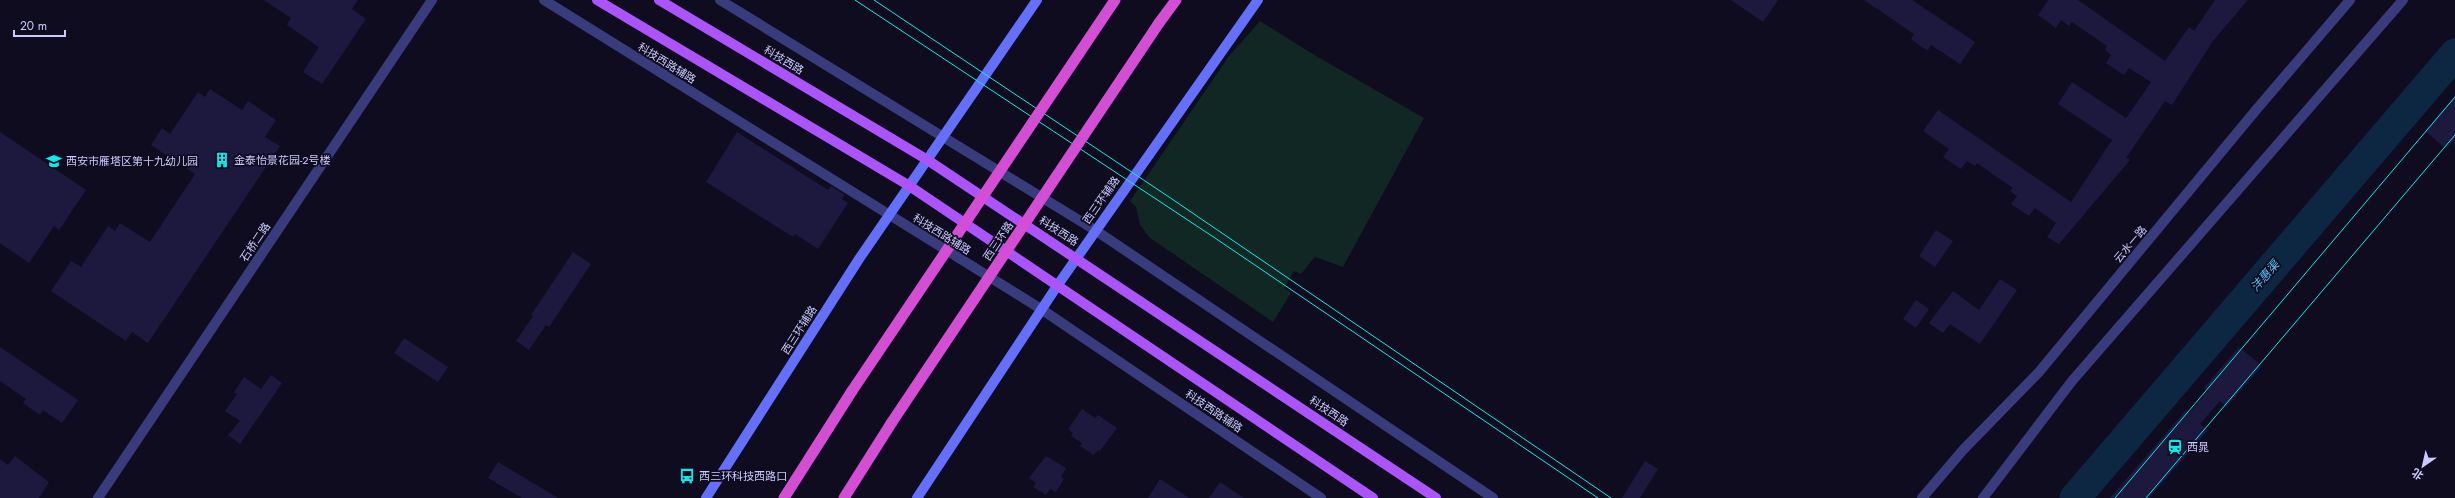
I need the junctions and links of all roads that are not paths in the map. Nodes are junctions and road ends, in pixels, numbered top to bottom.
1 (432, 0) edge
2 (544, 0) edge
3 (597, 0) edge
4 (659, 0) edge
5 (720, 0) edge
6 (1037, 0) edge
7 (1115, 0) edge
8 (1176, 0) edge
9 (1258, 0) edge
10 (2350, 0) edge
11 (2403, 0) edge
12 (943, 135) junction
13 (926, 159) junction
14 (908, 186) junction
15 (888, 215) junction
16 (1096, 230) junction
17 (1076, 257) junction
18 (1057, 286) junction
19 (1041, 309) junction
20 (98, 498) edge
21 (706, 498) edge
22 (784, 498) edge
23 (844, 498) edge
24 (917, 498) edge
25 (1321, 498) edge
26 (1373, 498) edge
27 (1436, 498) edge
28 (1493, 498) edge
29 (1922, 498) edge
30 (1983, 498) edge

1 - 20 street, 石桥二路
2 - 15 street, 科技西路辅路
3 - 14 main road
4 - 13 main road, 科技西路
5 - 12 street
6 - 12 main road, 西三环辅路
7 - 22 highway, bridge
8 - 23 highway, 西三环路, bridge
9 - 16 main road, 西三环辅路
10 - 29 street, 云水一路
11 - 30 street
12 - 13 main road, 西三环辅路
12 - 16 street
13 - 14 main road, 西三环辅路
13 - 17 main road, 科技西路
14 - 15 main road, 西三环辅路
14 - 18 main road
15 - 19 street, 科技西路辅路
15 - 21 main road, 西三环辅路
16 - 17 main road, 西三环辅路
16 - 28 street
17 - 18 main road, 西三环辅路
17 - 27 main road, 科技西路
18 - 19 main road, 西三环辅路
18 - 26 main road
19 - 24 main road, 西三环辅路
19 - 25 street, 科技西路辅路

